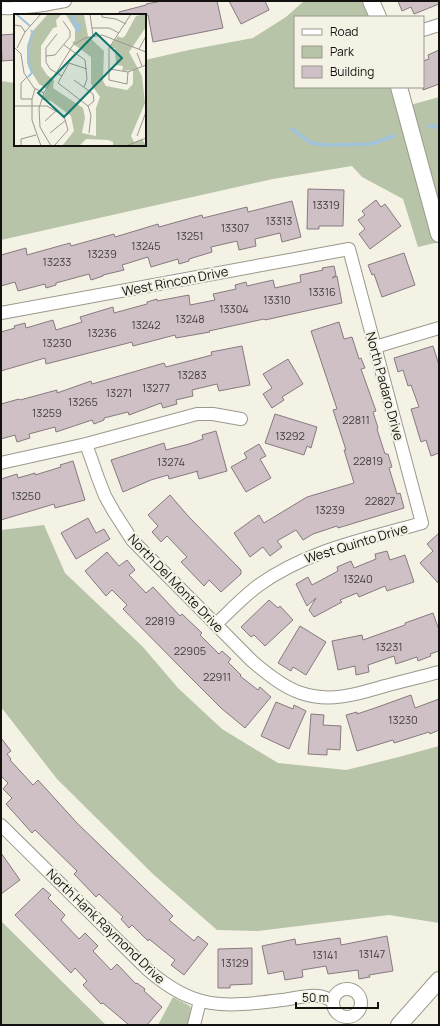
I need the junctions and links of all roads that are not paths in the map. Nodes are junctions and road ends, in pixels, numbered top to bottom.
1 (65, 1) edge
2 (372, 1) edge
3 (1, 8) edge
4 (378, 16) edge
5 (439, 25) edge
6 (424, 30) edge
7 (398, 88) edge
8 (439, 234) edge
9 (349, 249) joint
10 (1, 313) edge
11 (439, 328) edge
12 (375, 347) junction
13 (241, 419) dead end
14 (86, 444) junction
15 (1, 463) edge
16 (422, 523) joint
17 (216, 624) junction
18 (439, 672) edge
19 (1, 825) edge
20 (439, 980) edge
21 (200, 1001) junction
22 (333, 1001) dead end
23 (194, 1025) edge
24 (399, 1025) edge

1 - 3 street
2 - 4 street
5 - 6 street
7 - 8 street
9 - 10 street, West Rincon Drive
9 - 12 street, North Padaro Drive
11 - 12 street
12 - 16 street, North Padaro Drive
13 - 14 street
14 - 15 street
14 - 17 street, North Del Monte Drive
16 - 17 street, West Quinto Drive
17 - 18 street, North Del Monte Drive
19 - 21 street, North Hank Raymond Drive
20 - 24 street
21 - 22 street, North Hank Raymond Drive
21 - 23 street

